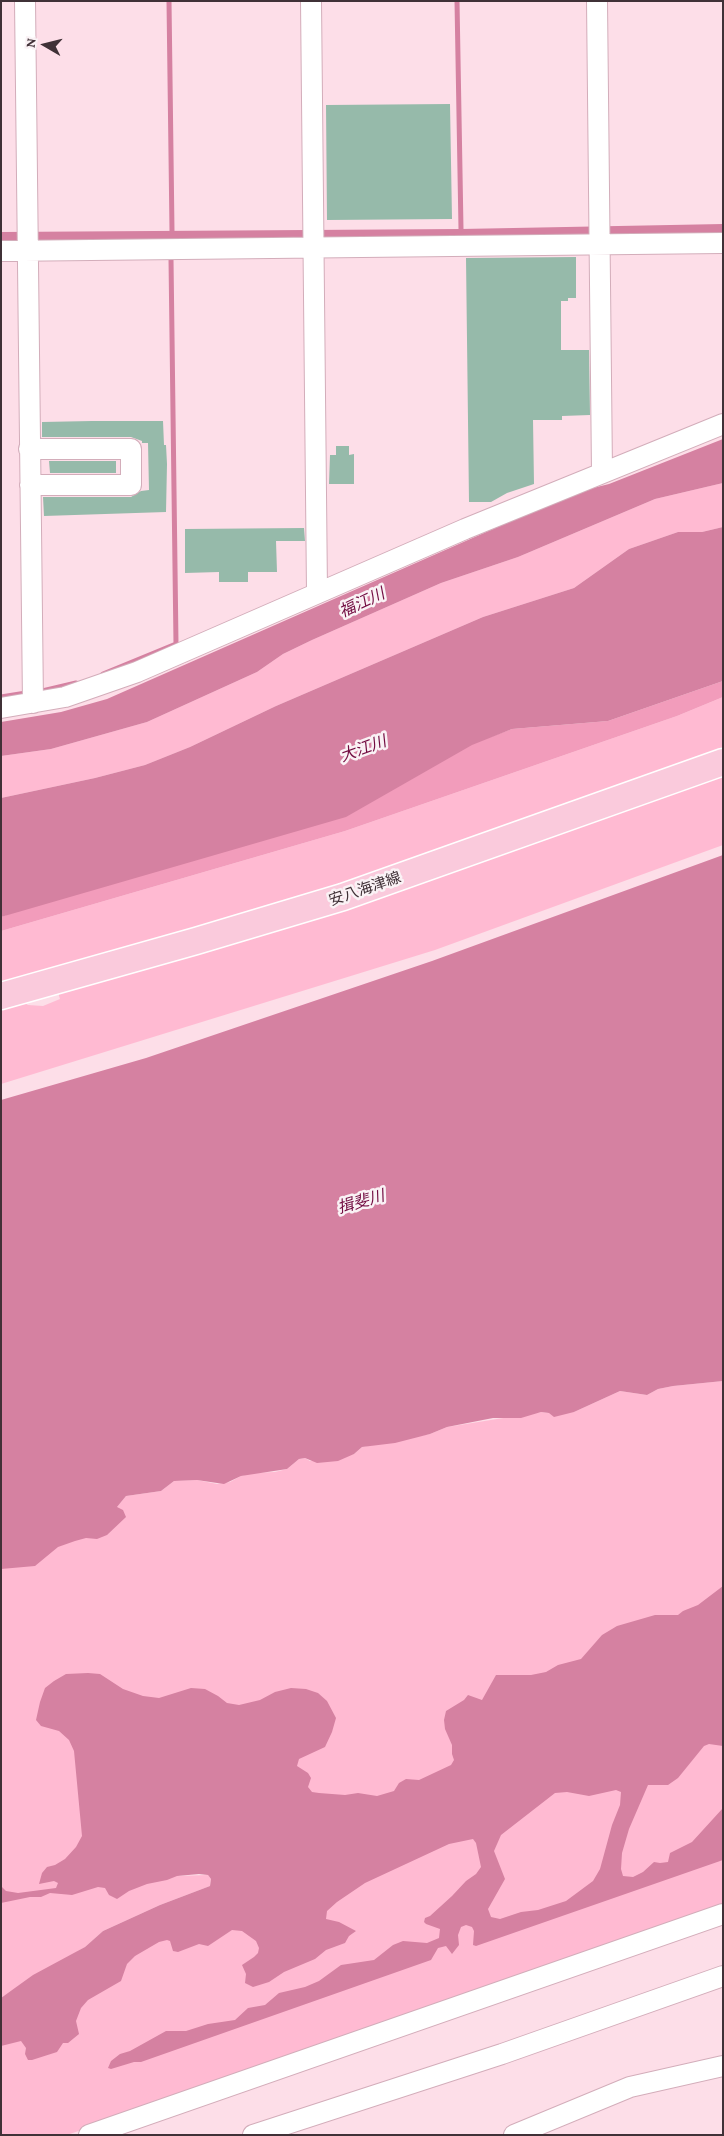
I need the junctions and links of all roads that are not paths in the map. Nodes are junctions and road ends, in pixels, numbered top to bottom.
1 (25, 1) edge
2 (311, 1) edge
3 (597, 1) edge
4 (599, 236) junction
5 (314, 239) junction
6 (27, 242) junction
7 (723, 243) edge
8 (1, 251) edge
9 (723, 424) edge
10 (29, 449) junction
11 (602, 472) junction
12 (30, 484) junction
13 (317, 592) junction
14 (33, 703) junction
15 (1, 708) edge
16 (723, 762) edge
17 (1, 996) edge
18 (723, 1914) edge
19 (723, 1976) edge
20 (723, 2066) edge
21 (89, 2135) edge
22 (252, 2135) edge
23 (514, 2135) edge

1 - 6 street
2 - 5 street
3 - 4 street
4 - 5 street
4 - 7 street
4 - 11 street
5 - 6 street
5 - 13 street
6 - 8 street
6 - 10 street
9 - 11 street
10 - 12 street
10 - 12 street
11 - 13 street
12 - 14 street
13 - 14 street
14 - 15 street
16 - 17 main road, 安八海津線
18 - 21 street
19 - 22 street
20 - 23 street

